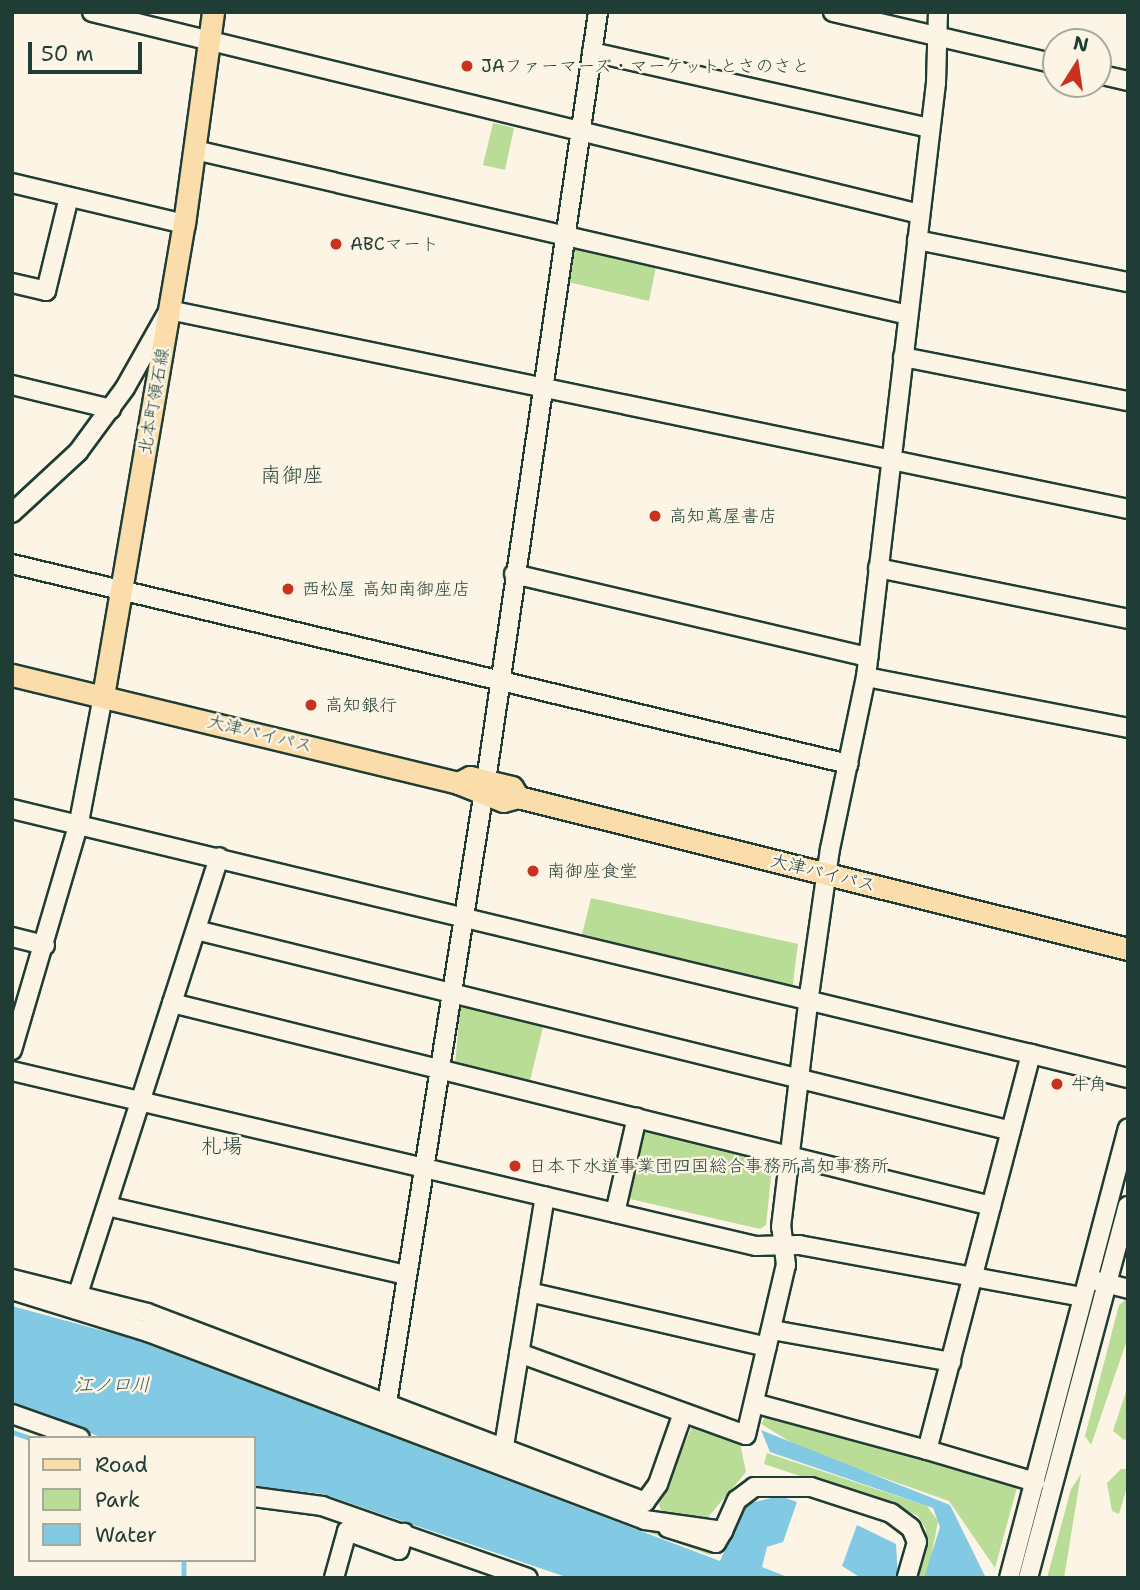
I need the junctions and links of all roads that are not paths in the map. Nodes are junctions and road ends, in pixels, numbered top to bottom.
1 (92, 12) edge
2 (212, 12) edge
3 (598, 12) edge
4 (833, 12) edge
5 (938, 12) edge
6 (935, 36) junction
7 (209, 42) junction
8 (592, 52) junction
9 (1042, 61) edge
10 (930, 128) junction
11 (579, 135) junction
12 (195, 150) junction
13 (12, 183) edge
14 (69, 197) junction
15 (920, 214) junction
16 (184, 224) junction
17 (565, 234) junction
18 (917, 240) junction
19 (1128, 282) edge
20 (12, 283) edge
21 (169, 310) junction
22 (908, 315) junction
23 (903, 357) junction
24 (12, 385) edge
25 (542, 390) junction
26 (1128, 401) edge
27 (111, 409) junction
28 (890, 461) junction
29 (16, 505) edge
30 (1128, 509) edge
31 (12, 564) edge
32 (878, 568) junction
33 (514, 574) junction
34 (121, 589) junction
35 (1128, 619) edge
36 (867, 657) junction
37 (12, 675) edge
38 (866, 677) junction
39 (499, 680) junction
40 (103, 696) junction
41 (1128, 728) edge
42 (848, 764) junction
43 (484, 789) junction
44 (12, 809) edge
45 (79, 822) junction
46 (219, 857) junction
47 (826, 874) junction
48 (464, 917) junction
49 (196, 930) junction
50 (12, 937) edge
51 (45, 944) junction
52 (1128, 949) edge
53 (452, 993) junction
54 (810, 1001) junction
55 (172, 1003) junction
56 (12, 1050) edge
57 (1031, 1054) junction
58 (440, 1069) junction
59 (12, 1071) edge
60 (799, 1078) junction
61 (1128, 1078) edge
62 (139, 1102) junction
63 (637, 1117) junction
64 (1128, 1129) edge
65 (1011, 1131) junction
66 (788, 1154) junction
67 (425, 1166) junction
68 (545, 1196) junction
69 (107, 1206) junction
70 (991, 1206) junction
71 (1128, 1206) edge
72 (615, 1213) junction
73 (783, 1246) junction
74 (407, 1275) junction
75 (974, 1277) junction
76 (1087, 1278) junction
77 (12, 1279) edge
78 (1107, 1283) junction
79 (1128, 1289) edge
80 (12, 1290) edge
81 (529, 1292) junction
82 (78, 1294) junction
83 (1082, 1297) junction
84 (770, 1338) junction
85 (519, 1353) junction
86 (951, 1362) junction
87 (387, 1403) junction
88 (754, 1404) junction
89 (683, 1413) junction
90 (12, 1414) edge
91 (74, 1436) edge
92 (504, 1446) junction
93 (927, 1450) junction
94 (1035, 1482) junction
95 (256, 1497) edge
96 (404, 1533) junction
97 (334, 1578) edge
98 (528, 1578) edge
99 (908, 1578) edge
100 (1009, 1578) edge
101 (1028, 1578) edge

1 - 7 street
2 - 7 main road, 北本町領石線
3 - 8 street
4 - 6 street
5 - 6 street
6 - 9 street
6 - 10 street
7 - 11 street
7 - 12 main road, 北本町領石線
8 - 10 street
8 - 11 street
10 - 15 street
11 - 15 street
11 - 17 street
12 - 16 main road, 北本町領石線
12 - 17 street
13 - 14 street
14 - 16 street
14 - 20 street
15 - 18 street
16 - 21 main road, 北本町領石線
17 - 22 street
17 - 25 street
18 - 19 street
18 - 22 street
21 - 25 street
21 - 27 street
21 - 34 main road, 北本町領石線
22 - 23 street
23 - 26 street
23 - 28 street
24 - 27 street
25 - 28 street
25 - 33 street
27 - 29 street
28 - 30 street
28 - 32 street
31 - 34 street
32 - 35 street
32 - 36 street
33 - 36 street
33 - 39 street
34 - 39 street
34 - 40 main road, 北本町領石線
36 - 38 street
37 - 40 main road
38 - 41 street
38 - 42 street
39 - 42 street
39 - 43 street
40 - 43 main road, 大津バイパス
40 - 45 street
42 - 47 street
43 - 47 main road, 大津バイパス
43 - 48 street
44 - 45 street
45 - 46 street
45 - 51 street
46 - 48 street
46 - 49 street
47 - 52 main road, 大津バイパス
47 - 54 street
48 - 53 street
48 - 54 street
49 - 53 street
49 - 55 street
50 - 51 street
51 - 56 street
53 - 58 street
53 - 60 street
54 - 57 street
54 - 60 street
55 - 58 street
55 - 62 street
57 - 61 street
57 - 65 street
58 - 63 street
58 - 67 street
59 - 62 street
60 - 65 street
60 - 66 street
62 - 67 street
62 - 69 street
63 - 66 street
63 - 72 street
64 - 76 street
65 - 70 street
66 - 70 street
66 - 73 street
67 - 68 street
67 - 74 street
68 - 72 street
68 - 81 street
69 - 74 street
69 - 82 street
70 - 75 street
71 - 78 street
72 - 73 street
73 - 75 street
73 - 84 street
74 - 87 street
75 - 83 street
75 - 86 street
76 - 78 street
76 - 83 street
77 - 82 street
78 - 79 street
78 - 101 street
80 - 99 street
81 - 84 street
81 - 85 street
82 - 87 street
83 - 94 street
84 - 86 street
84 - 88 street
85 - 89 street
85 - 92 street
86 - 93 street
87 - 92 street
88 - 89 street
88 - 93 street
89 - 92 street
90 - 91 street
93 - 94 street
94 - 100 street
95 - 96 street
96 - 97 street
96 - 98 street

